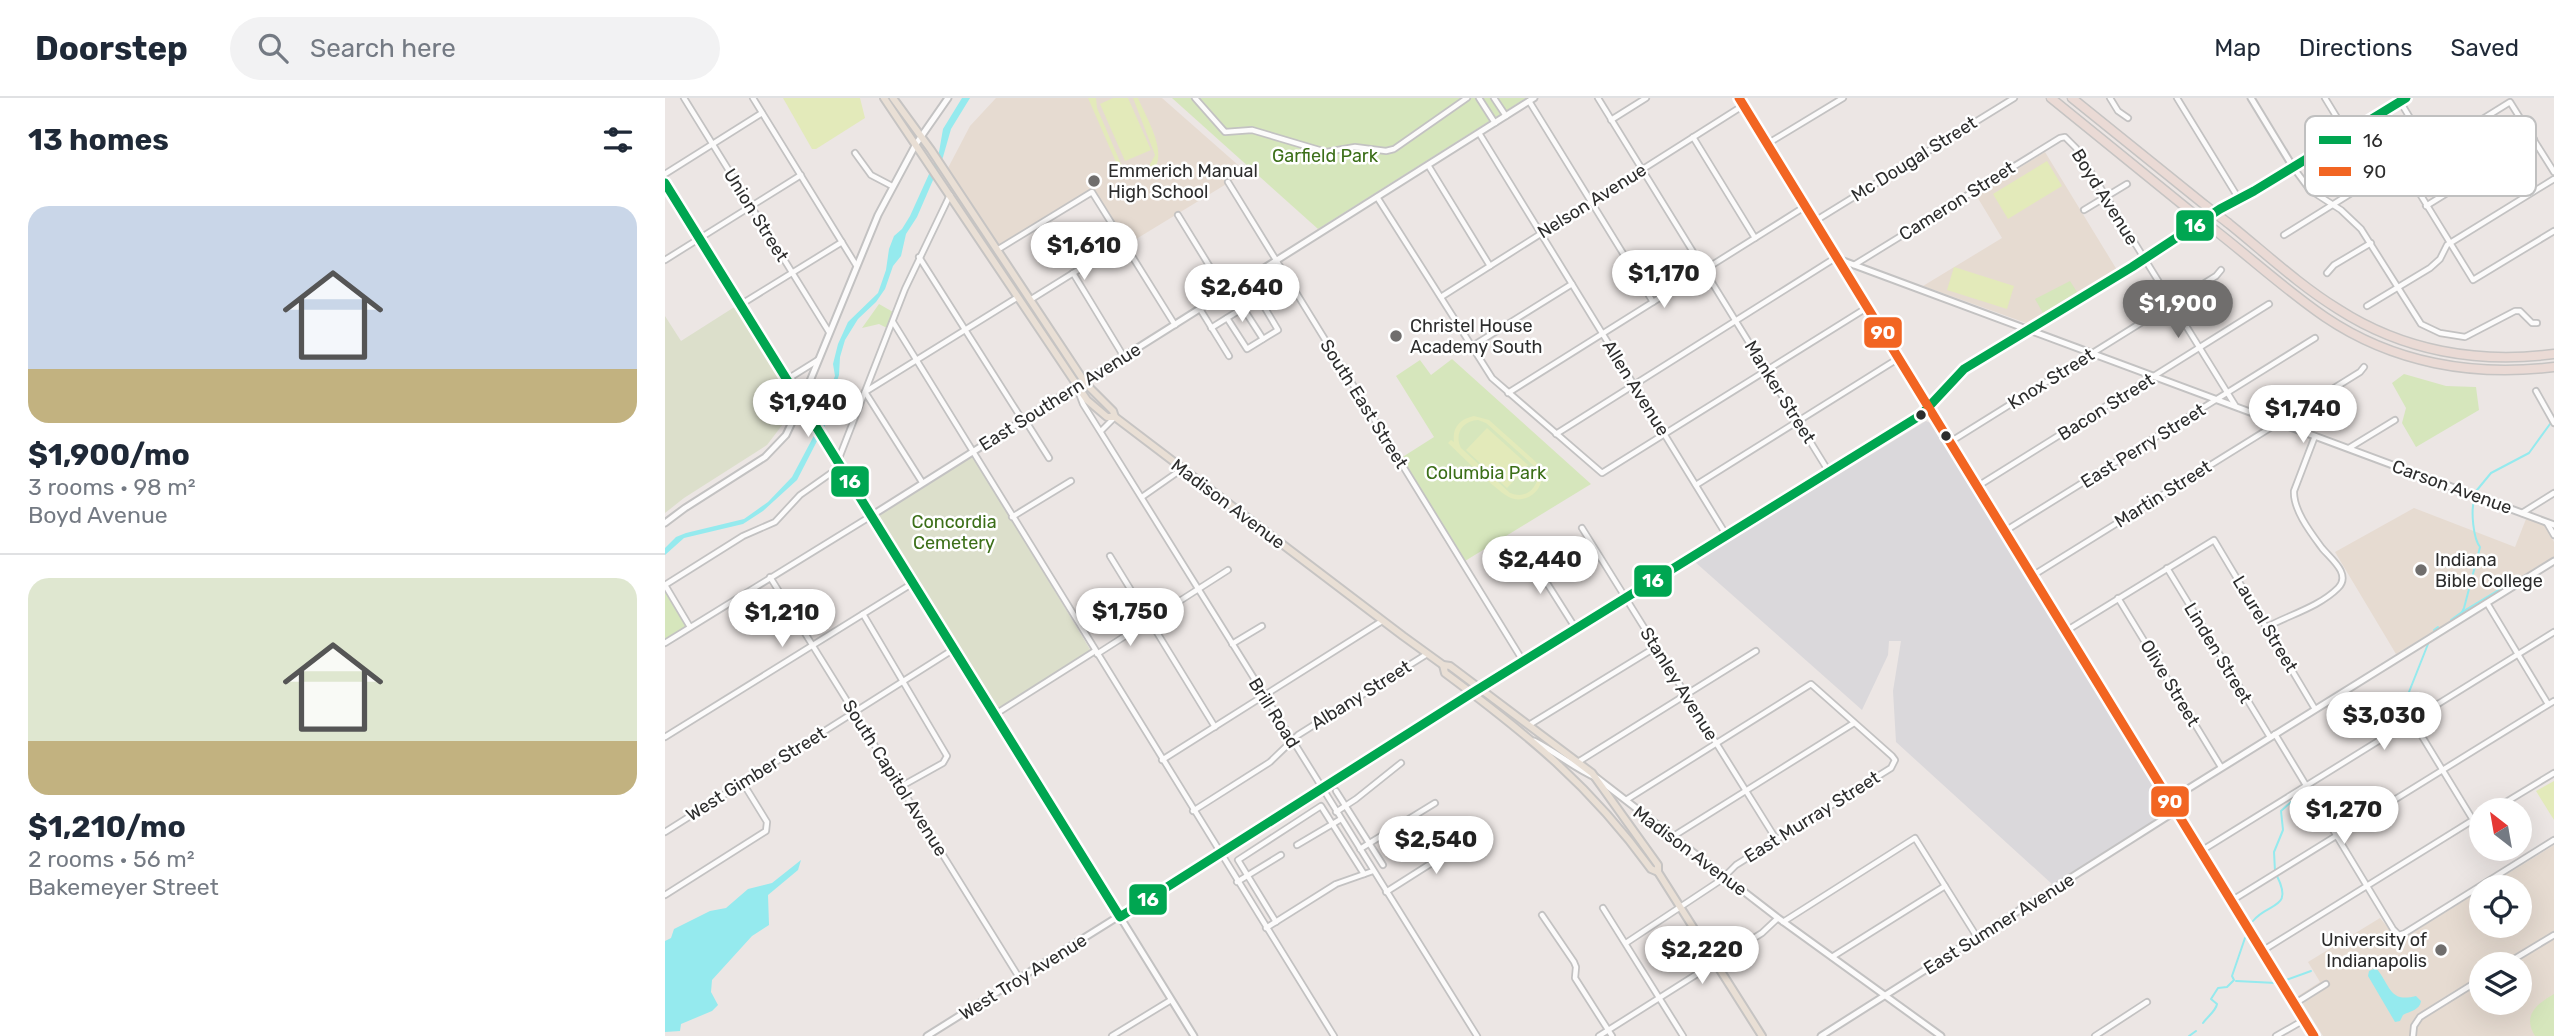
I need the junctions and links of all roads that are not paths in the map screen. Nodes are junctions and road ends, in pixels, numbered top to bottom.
1 (684, 98) edge
2 (753, 98) edge
3 (884, 98) edge
4 (893, 98) edge
5 (948, 98) edge
6 (1195, 98) edge
7 (1467, 98) edge
8 (1479, 98) edge
9 (1495, 98) edge
10 (1598, 98) edge
11 (1646, 98) edge
12 (1739, 98) edge
13 (1843, 98) edge
14 (2014, 98) edge
15 (2051, 98) edge
16 (2072, 98) edge
17 (2111, 98) edge
18 (2177, 98) edge
19 (2251, 98) edge
20 (2325, 98) edge
21 (2401, 99) edge
22 (1532, 100) edge
23 (1744, 105) junction
24 (762, 113) junction
25 (1506, 116) junction
26 (2336, 116) edge
27 (2375, 116) edge
28 (2410, 116) edge
29 (2488, 116) edge
30 (2519, 116) edge
31 (2128, 118) dead end
32 (1611, 120) junction
33 (1495, 122) junction
34 (1479, 133) junction
35 (921, 137) junction
36 (1693, 137) junction
37 (2060, 138) joint
38 (2536, 142) edge
39 (713, 144) junction
40 (916, 144) junction
41 (1767, 144) junction
42 (855, 153) dead end
43 (2305, 160) edge
44 (1428, 165) junction
45 (2293, 167) junction
46 (1642, 169) junction
47 (2554, 172) edge
48 (665, 174) edge
49 (801, 175) junction
50 (2554, 179) edge
51 (1227, 182) dead end
52 (665, 183) edge
53 (2127, 184) dead end
54 (2305, 184) edge
55 (892, 186) junction
56 (2536, 190) edge
57 (950, 194) junction
58 (2320, 196) edge
59 (2347, 196) edge
60 (2420, 196) edge
61 (2442, 196) edge
62 (2527, 196) edge
63 (1377, 197) junction
64 (2106, 197) junction
65 (2239, 200) junction
66 (1591, 201) junction
67 (2333, 205) junction
68 (751, 206) junction
69 (1806, 206) junction
70 (2426, 206) junction
71 (2084, 210) dead end
72 (1178, 215) dead end
73 (1815, 221) junction
74 (2554, 231) edge
75 (1541, 233) junction
76 (2284, 235) dead end
77 (1755, 238) junction
78 (699, 239) junction
79 (842, 242) junction
80 (1123, 242) junction
81 (2371, 243) junction
82 (2449, 244) junction
83 (997, 250) junction
84 (919, 256) junction
85 (1838, 259) junction
86 (665, 260) edge
87 (2144, 260) junction
88 (1276, 261) junction
89 (856, 265) junction
90 (1490, 265) junction
91 (1854, 265) junction
92 (1704, 270) junction
93 (2221, 270) dead end
94 (792, 273) junction
95 (2327, 273) dead end
96 (1073, 274) junction
97 (1251, 277) junction
98 (1572, 284) junction
99 (2398, 288) junction
100 (1273, 290) dead end
101 (1226, 293) junction
102 (1018, 297) junction
103 (1261, 297) junction
104 (1441, 297) junction
105 (1030, 300) junction
106 (1653, 302) junction
107 (2171, 304) junction
108 (2269, 304) dead end
109 (740, 305) junction
110 (2367, 306) dead end
111 (1868, 307) junction
112 (1243, 308) junction
113 (1200, 309) junction
114 (1227, 318) junction
115 (1735, 320) junction
116 (893, 322) junction
117 (2537, 323) dead end
118 (1175, 325) junction
119 (1211, 328) junction
120 (966, 329) junction
121 (2029, 330) junction
122 (829, 332) junction
123 (1603, 334) junction
124 (2315, 338) dead end
125 (1263, 339) junction
126 (1471, 346) junction
127 (2198, 348) junction
128 (2093, 353) junction
129 (2554, 354) edge
130 (1124, 356) junction
131 (1229, 356) dead end
132 (1899, 358) junction
133 (819, 359) junction
134 (917, 360) junction
135 (2364, 367) dead end
136 (2554, 368) edge
137 (1766, 371) junction
138 (2155, 376) junction
139 (786, 380) junction
140 (1084, 382) junction
141 (1634, 384) junction
142 (1077, 387) junction
143 (2536, 391) dead end
144 (865, 392) junction
145 (1509, 393) junction
146 (2227, 393) junction
147 (2218, 399) junction
148 (801, 403) junction
149 (2235, 405) junction
150 (1930, 408) junction
151 (1115, 417) junction
152 (1024, 420) junction
153 (2395, 420) dead end
154 (1798, 422) junction
155 (2280, 422) junction
156 (2554, 423) edge
157 (1101, 431) junction
158 (1556, 433) junction
159 (1665, 434) junction
160 (2315, 436) junction
161 (1950, 442) junction
162 (2349, 448) junction
163 (973, 451) junction
164 (1049, 458) dead end
165 (838, 462) junction
166 (1182, 469) junction
167 (1829, 472) junction
168 (1071, 481) dead end
169 (922, 482) junction
170 (1696, 485) junction
171 (1977, 486) junction
172 (2554, 493) edge
173 (1142, 497) junction
174 (2522, 513) junction
175 (871, 516) junction
176 (1012, 517) junction
177 (2546, 522) junction
178 (665, 523) edge
179 (2554, 525) edge
180 (1582, 528) dead end
181 (2005, 531) junction
182 (2554, 535) edge
183 (1727, 536) junction
184 (1526, 550) dead end
185 (1110, 556) dead end
186 (2554, 561) edge
187 (2167, 568) junction
188 (1228, 570) dead end
189 (2032, 576) junction
190 (770, 578) junction
191 (913, 583) junction
192 (665, 585) edge
193 (1198, 589) junction
194 (1626, 598) junction
195 (2118, 598) junction
196 (2487, 603) junction
197 (863, 614) junction
198 (1150, 621) junction
199 (1382, 621) junction
200 (1262, 626) dead end
201 (690, 627) junction
202 (2267, 628) junction
203 (1576, 629) junction
204 (2066, 631) junction
205 (2554, 632) edge
206 (665, 643) edge
207 (1232, 644) junction
208 (813, 646) junction
209 (1656, 647) junction
210 (954, 649) junction
211 (1756, 651) dead end
212 (1096, 653) junction
213 (1427, 654) junction
214 (2518, 654) junction
215 (1524, 661) junction
216 (1443, 666) junction
217 (903, 681) junction
218 (1481, 688) junction
219 (1472, 693) junction
220 (1686, 695) junction
221 (1264, 696) junction
222 (2554, 701) edge
223 (2548, 704) junction
224 (2315, 709) junction
225 (854, 712) junction
226 (994, 715) junction
227 (2412, 720) junction
228 (1854, 723) junction
229 (1529, 725) junction
230 (1215, 727) junction
231 (2273, 735) junction
232 (665, 737) edge
233 (1292, 741) junction
234 (1534, 741) junction
235 (1716, 743) junction
236 (1162, 760) junction
237 (1401, 762) dead end
238 (1578, 762) junction
239 (2221, 767) junction
240 (2444, 771) junction
241 (2554, 773) edge
242 (1597, 778) junction
243 (743, 783) junction
244 (2306, 785) junction
245 (900, 787) junction
246 (1322, 789) junction
247 (1336, 791) dead end
248 (1745, 791) junction
249 (2513, 798) edge
250 (2170, 800) junction
251 (1625, 801) junction
252 (1435, 803) dead end
253 (1346, 806) junction
254 (1193, 811) junction
255 (2176, 811) junction
256 (1336, 812) junction
257 (2469, 812) edge
258 (1341, 818) junction
259 (1332, 823) junction
260 (2469, 823) edge
261 (665, 832) edge
262 (2337, 836) junction
263 (1471, 838) dead end
264 (1672, 838) junction
265 (1776, 839) junction
266 (2554, 840) edge
267 (1369, 844) junction
268 (1297, 845) dead end
269 (1360, 849) junction
270 (2201, 851) junction
271 (1220, 854) junction
272 (1281, 855) dead end
273 (1383, 865) dead end
274 (1373, 871) junction
275 (1658, 872) junction
276 (1364, 874) junction
277 (1248, 876) junction
278 (1724, 877) junction
279 (1237, 882) junction
280 (1945, 886) junction
281 (2368, 887) junction
282 (1386, 891) junction
283 (665, 894) edge
284 (2231, 901) junction
285 (1681, 907) junction
286 (1602, 908) dead end
287 (1542, 915) dead end
288 (1120, 917) junction
289 (1780, 920) junction
290 (1276, 922) junction
291 (1266, 928) junction
292 (2554, 935) edge
293 (1977, 937) junction
294 (1626, 943) junction
295 (2262, 951) junction
296 (2526, 952) edge
297 (1831, 957) junction
298 (1716, 962) junction
299 (1020, 979) junction
300 (2326, 984) dead end
301 (2469, 986) edge
302 (1885, 995) junction
303 (1660, 998) junction
304 (1171, 1000) junction
305 (2147, 1002) dead end
306 (2294, 1004) junction
307 (2304, 1020) junction
308 (1608, 1030) junction
309 (927, 1036) edge
310 (1112, 1036) edge
311 (1194, 1036) edge
312 (1334, 1036) edge
313 (1476, 1036) edge
314 (1599, 1036) edge
315 (1612, 1036) edge
316 (1683, 1036) edge
317 (1762, 1036) edge
318 (1821, 1036) edge
319 (1941, 1036) edge
320 (2095, 1036) edge
321 (2276, 1036) edge
322 (2314, 1036) edge
323 (2413, 1036) edge

1 - 39 street, Union Street
2 - 24 street
3 - 40 main road, Madison Avenue
4 - 35 main road, Madison Avenue
5 - 35 main road
6 - 7 street
8 - 33 street
9 - 25 street
10 - 32 street, Manker Street
11 - 32 street
12 - 23 main road
13 - 41 street
14 - 73 street, Mc Dougal Street
15 - 136 highway, bridge
16 - 129 highway, bridge
17 - 31 street
18 - 65 street
19 - 45 main road
20 - 26 street
21 - 27 main road, West Troy Avenue
21 - 28 street
22 - 25 main road, East Southern Avenue
22 - 66 street
23 - 36 street, Nelson Avenue
23 - 41 main road
24 - 39 street
24 - 49 street
25 - 33 main road, East Southern Avenue
29 - 30 street
32 - 46 street, Manker Street
33 - 34 main road, East Southern Avenue
34 - 44 main road, East Southern Avenue
34 - 75 street, Allen Avenue
35 - 40 main road
35 - 83 main road, Madison Avenue
36 - 46 street, Nelson Avenue
36 - 77 street
37 - 64 street, Boyd Avenue
37 - 91 street, Cameron Street
38 - 47 street
39 - 48 street
39 - 68 street, Union Street
40 - 55 main road
40 - 57 main road, Madison Avenue
41 - 69 main road
42 - 55 street
43 - 45 main road, West Troy Avenue
44 - 63 main road, East Southern Avenue
44 - 90 street
45 - 54 street
45 - 65 main road, West Troy Avenue
46 - 66 street, Nelson Avenue
46 - 92 street, Manker Street
49 - 68 street
49 - 79 street
50 - 56 street
51 - 88 street, South East Street
52 - 78 main road
53 - 64 street
55 - 89 main road
57 - 84 street
57 - 102 main road, Madison Avenue
58 - 67 street
59 - 67 street
60 - 70 street
61 - 70 street
62 - 82 street
63 - 88 main road, East Southern Avenue
63 - 104 street
64 - 71 street
64 - 87 street, Boyd Avenue
65 - 87 main road, West Troy Avenue
66 - 75 street, Nelson Avenue
66 - 106 street
67 - 76 street
67 - 81 street
68 - 78 street
68 - 94 street, Union Street
69 - 73 main road
69 - 77 street
70 - 82 street
72 - 101 street
73 - 85 main road
74 - 82 street
75 - 90 street, Nelson Avenue
75 - 98 street, Allen Avenue
77 - 92 street
78 - 86 street
78 - 109 main road
79 - 89 street
79 - 94 street
80 - 83 street
80 - 96 street
80 - 118 street
81 - 95 street
81 - 99 street
82 - 99 street
83 - 105 main road, Madison Avenue
84 - 116 street
84 - 120 street
85 - 91 main road, Carson Avenue
85 - 111 main road
85 - 115 street
87 - 107 street, Boyd Avenue
87 - 121 main road, West Troy Avenue
88 - 97 main road, East Southern Avenue
88 - 215 street, South East Street
89 - 122 main road
90 - 104 street, Nelson Avenue
91 - 121 main road, Carson Avenue
92 - 106 street
92 - 115 street, Manker Street
93 - 107 street, Knox Street
94 - 109 street
94 - 122 street, Union Street
96 - 105 street
96 - 130 street
97 - 101 main road, East Southern Avenue
97 - 103 street
98 - 123 street, Allen Avenue
98 - 126 street
99 - 110 street
99 - 117 street
100 - 103 street
101 - 113 main road, East Southern Avenue
102 - 120 street
102 - 142 main road, Madison Avenue
103 - 112 street
103 - 125 street
104 - 126 street
105 - 140 main road, Madison Avenue
106 - 123 street
107 - 127 street, Boyd Avenue
107 - 128 street, Knox Street
108 - 127 street, Bacon Street
109 - 139 main road
111 - 132 main road
111 - 137 street
112 - 114 street
112 - 125 street
113 - 118 main road, East Southern Avenue
113 - 119 street
114 - 119 street
114 - 125 street
115 - 137 street, Manker Street
115 - 141 street
116 - 134 street
116 - 144 street
118 - 130 main road, East Southern Avenue
119 - 131 street
120 - 134 street
120 - 152 street
121 - 128 main road, Carson Avenue
121 - 150 main road, West Troy Avenue
122 - 133 main road
123 - 141 street, Allen Avenue
123 - 145 street
124 - 146 street, East Perry Street
126 - 145 street
127 - 138 street, Bacon Street
127 - 146 street, Boyd Avenue
128 - 138 main road, Carson Avenue
128 - 161 street, Knox Street
130 - 140 main road, East Southern Avenue
132 - 150 main road
132 - 154 street
133 - 139 street
133 - 148 main road
134 - 144 street
134 - 163 street
135 - 155 street, Martin Street
137 - 154 street, Manker Street
137 - 159 street
138 - 147 main road, Carson Avenue
138 - 171 street, Bacon Street
139 - 148 main road
140 - 142 main road, East Southern Avenue
140 - 151 main road, Madison Avenue
141 - 158 street
141 - 159 street, Allen Avenue
142 - 151 main road, Madison Avenue
142 - 152 main road, East Southern Avenue
142 - 157 street, Brill Road
143 - 156 street
144 - 165 street
144 - 169 street
145 - 158 street
146 - 147 street, East Perry Street
146 - 149 street, Boyd Avenue
147 - 149 main road, Carson Avenue
147 - 181 street, East Perry Street
148 - 165 main road
148 - 178 main road
149 - 155 main road, Carson Avenue
150 - 161 main road
150 - 167 main road, West Troy Avenue
151 - 157 street
151 - 166 main road, Madison Avenue
152 - 163 main road, East Southern Avenue
152 - 164 street
153 - 162 street
154 - 167 street, Manker Street
154 - 170 street
155 - 160 main road, Carson Avenue
155 - 189 street, Martin Street
157 - 173 street, Brill Road
158 - 159 street
159 - 170 street, Allen Avenue
160 - 162 main road, Carson Avenue
160 - 202 street
161 - 171 main road
162 - 174 main road, Carson Avenue
163 - 169 main road, East Southern Avenue
163 - 176 street
165 - 175 main road
165 - 192 street
166 - 173 street
166 - 199 main road, Madison Avenue
167 - 183 main road, West Troy Avenue
168 - 176 street
169 - 175 main road, East Southern Avenue
170 - 183 street, Allen Avenue
171 - 181 main road
172 - 174 street
173 - 193 street, Brill Road
174 - 177 main road, Carson Avenue
175 - 190 street
175 - 191 main road
176 - 212 street
177 - 179 main road, Carson Avenue
177 - 182 street
180 - 194 street, Stanley Avenue
181 - 189 main road
183 - 194 main road, West Troy Avenue
184 - 203 street
185 - 198 street
186 - 196 main road
187 - 195 street
187 - 202 street, Laurel Street
187 - 231 street, Linden Street
188 - 193 street
189 - 204 main road
190 - 201 street
190 - 208 street, South Capitol Avenue
191 - 197 street
191 - 210 main road
192 - 201 street
193 - 198 street
193 - 207 street, Brill Road
194 - 203 main road, West Troy Avenue
194 - 209 street, Stanley Avenue
195 - 204 street
195 - 239 street, Olive Street
196 - 214 street
196 - 224 main road
197 - 208 street
197 - 217 street
198 - 212 street
198 - 230 street
199 - 213 main road, Madison Avenue
199 - 221 street
200 - 207 street
201 - 206 street
202 - 224 street, Laurel Street
203 - 215 main road, West Troy Avenue
204 - 250 main road
205 - 214 street
207 - 221 street, Brill Road
208 - 225 street, South Capitol Avenue
208 - 232 street
209 - 220 street, Stanley Avenue
209 - 229 street
210 - 217 street, West Gimber Street
210 - 226 main road
211 - 220 street
212 - 226 street
212 - 236 street
213 - 216 main road, Madison Avenue
213 - 233 street, Albany Street
214 - 223 street
214 - 227 street
215 - 218 main road, West Troy Avenue
216 - 218 main road, Madison Avenue
216 - 219 main road, Madison Avenue
217 - 225 street, West Gimber Street
217 - 245 street
218 - 219 main road, West Troy Avenue
218 - 229 main road, Madison Avenue
219 - 234 main road, Madison Avenue
219 - 246 main road, West Troy Avenue
220 - 235 street, Stanley Avenue
220 - 238 street
221 - 230 street
221 - 233 street, Brill Road
222 - 223 street
223 - 240 street
224 - 231 main road
225 - 243 street, West Gimber Street
225 - 245 street, South Capitol Avenue
226 - 288 main road
227 - 240 street
227 - 244 street
228 - 235 street
228 - 248 street
228 - 265 street, East Murray Street
229 - 238 main road, Madison Avenue
230 - 236 street
231 - 239 main road
231 - 244 street, Linden Street
233 - 246 street, Brill Road
233 - 254 street, Albany Street
234 - 242 main road, Madison Avenue
234 - 275 main road
235 - 248 street, Stanley Avenue
235 - 251 street
236 - 254 street
237 - 253 street
238 - 242 main road, Madison Avenue
239 - 250 main road
240 - 257 street
240 - 262 street
241 - 249 street
242 - 251 main road, Madison Avenue
242 - 275 main road
243 - 261 street, West Gimber Street
243 - 283 street
244 - 262 street, Linden Street
244 - 270 street
245 - 299 street, South Capitol Avenue
246 - 256 street, Brill Road
246 - 271 main road, West Troy Avenue
247 - 253 street
248 - 264 street
248 - 265 street, Stanley Avenue
250 - 255 main road
251 - 264 main road, Madison Avenue
252 - 267 street
253 - 256 street
253 - 267 street
254 - 271 street
255 - 270 main road
255 - 293 main road, East Sumner Avenue
256 - 258 street, Brill Road
258 - 259 street
258 - 269 street, Brill Road
259 - 268 street
259 - 276 street
259 - 277 street
260 - 281 street
262 - 281 street, Linden Street
262 - 284 street
263 - 282 street
264 - 278 main road, Madison Avenue
265 - 278 street, East Murray Street
266 - 281 street, Linden Street
267 - 269 street
267 - 273 street
269 - 274 street, Brill Road
270 - 284 main road
271 - 279 street
271 - 288 main road, West Troy Avenue
272 - 277 street
274 - 276 street
274 - 282 street, Brill Road
275 - 285 main road
276 - 290 street
277 - 279 street
277 - 290 street
278 - 285 street, East Murray Street
278 - 289 main road, Madison Avenue
279 - 291 street
280 - 289 street
280 - 293 street
280 - 297 street
281 - 295 street
282 - 313 street, Brill Road
284 - 295 main road
285 - 294 street, East Murray Street
285 - 298 main road
286 - 294 street
287 - 308 street
288 - 299 main road, West Troy Avenue
288 - 304 main road
289 - 297 main road, Madison Avenue
289 - 298 street
290 - 291 street
291 - 312 street
292 - 296 street
293 - 302 main road, East Sumner Avenue
294 - 303 street
295 - 306 main road
297 - 302 main road, Madison Avenue
298 - 303 street
298 - 317 main road
299 - 309 main road, West Troy Avenue
300 - 306 street
301 - 323 street
302 - 318 main road, East Sumner Avenue
302 - 319 main road, Madison Avenue
303 - 308 street
303 - 316 street
304 - 310 street
304 - 311 main road
305 - 320 street
306 - 307 main road
307 - 321 street
307 - 322 main road
308 - 314 street
308 - 315 street

